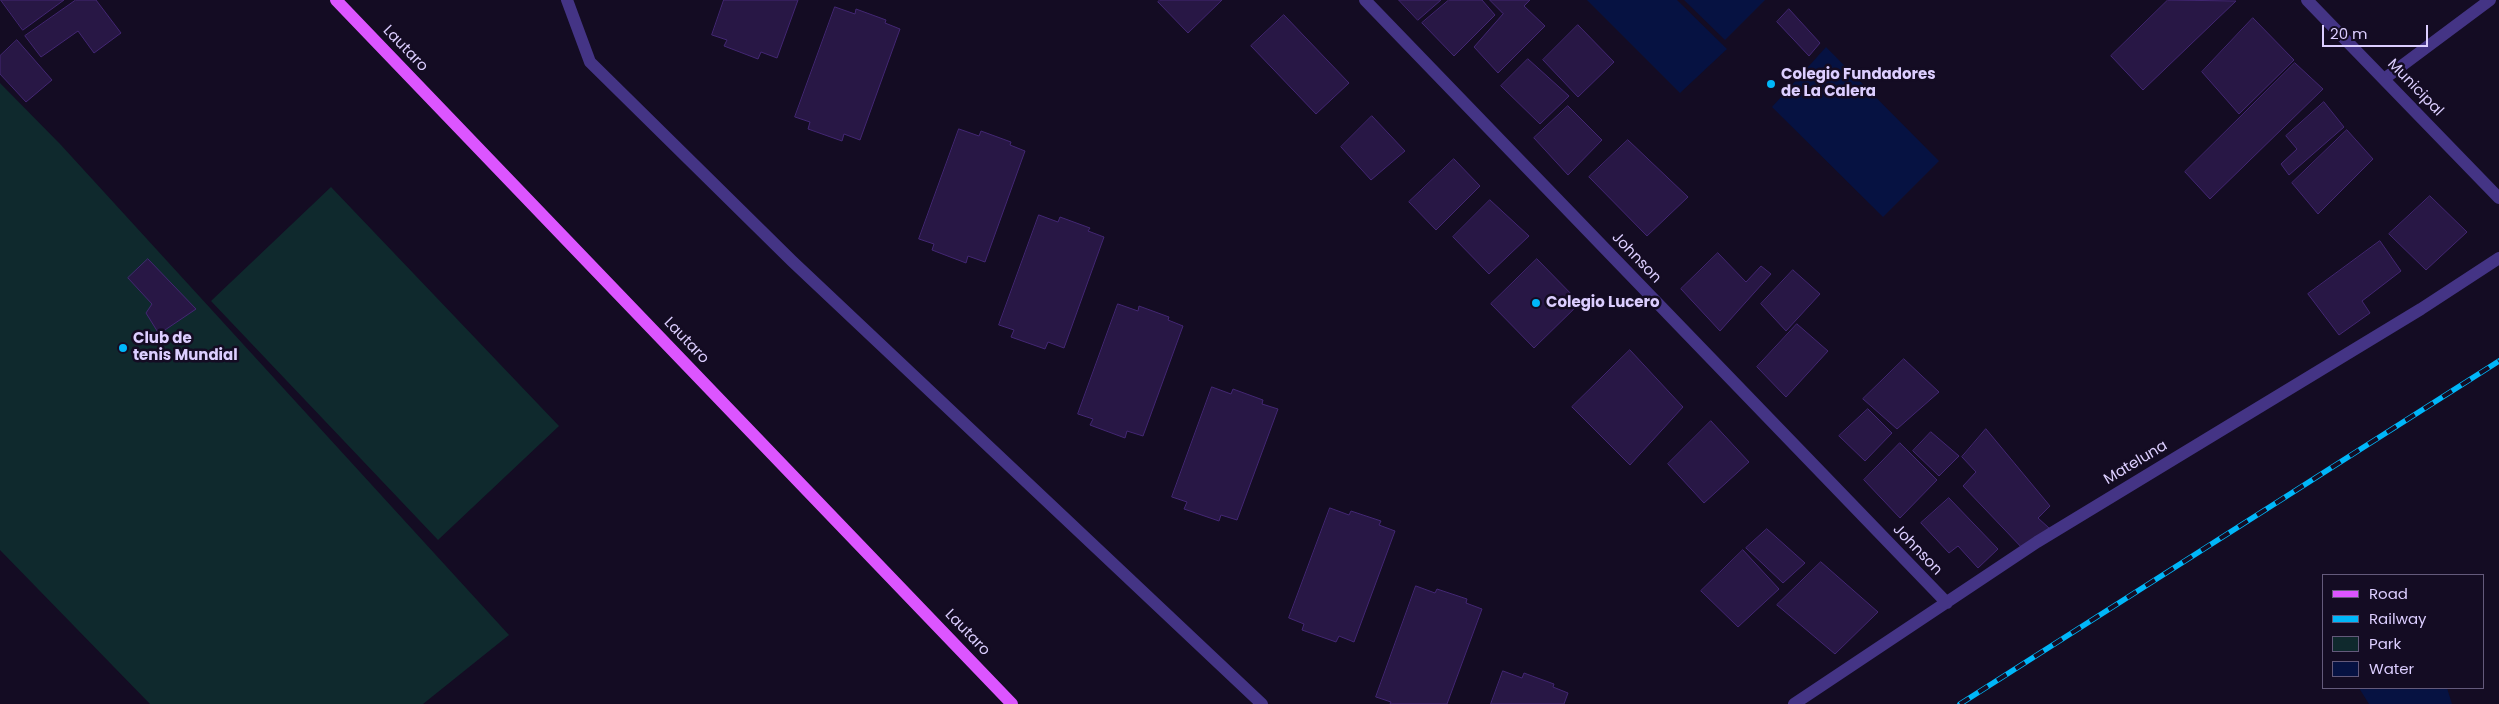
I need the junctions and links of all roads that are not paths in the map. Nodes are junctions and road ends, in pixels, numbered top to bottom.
1 (336, 0) edge
2 (567, 0) edge
3 (1365, 0) edge
4 (2307, 0) edge
5 (2490, 0) edge
6 (2384, 79) junction
7 (2499, 198) edge
8 (2499, 258) edge
9 (1947, 603) junction
10 (1012, 704) edge
11 (1262, 704) edge
12 (1794, 704) edge

1 - 10 main road, Lautaro
2 - 11 street
3 - 9 street, Johnson
4 - 6 street, Municipal
5 - 6 street
6 - 7 street, Municipal
8 - 9 street, Mateluna
9 - 12 street, Mateluna

